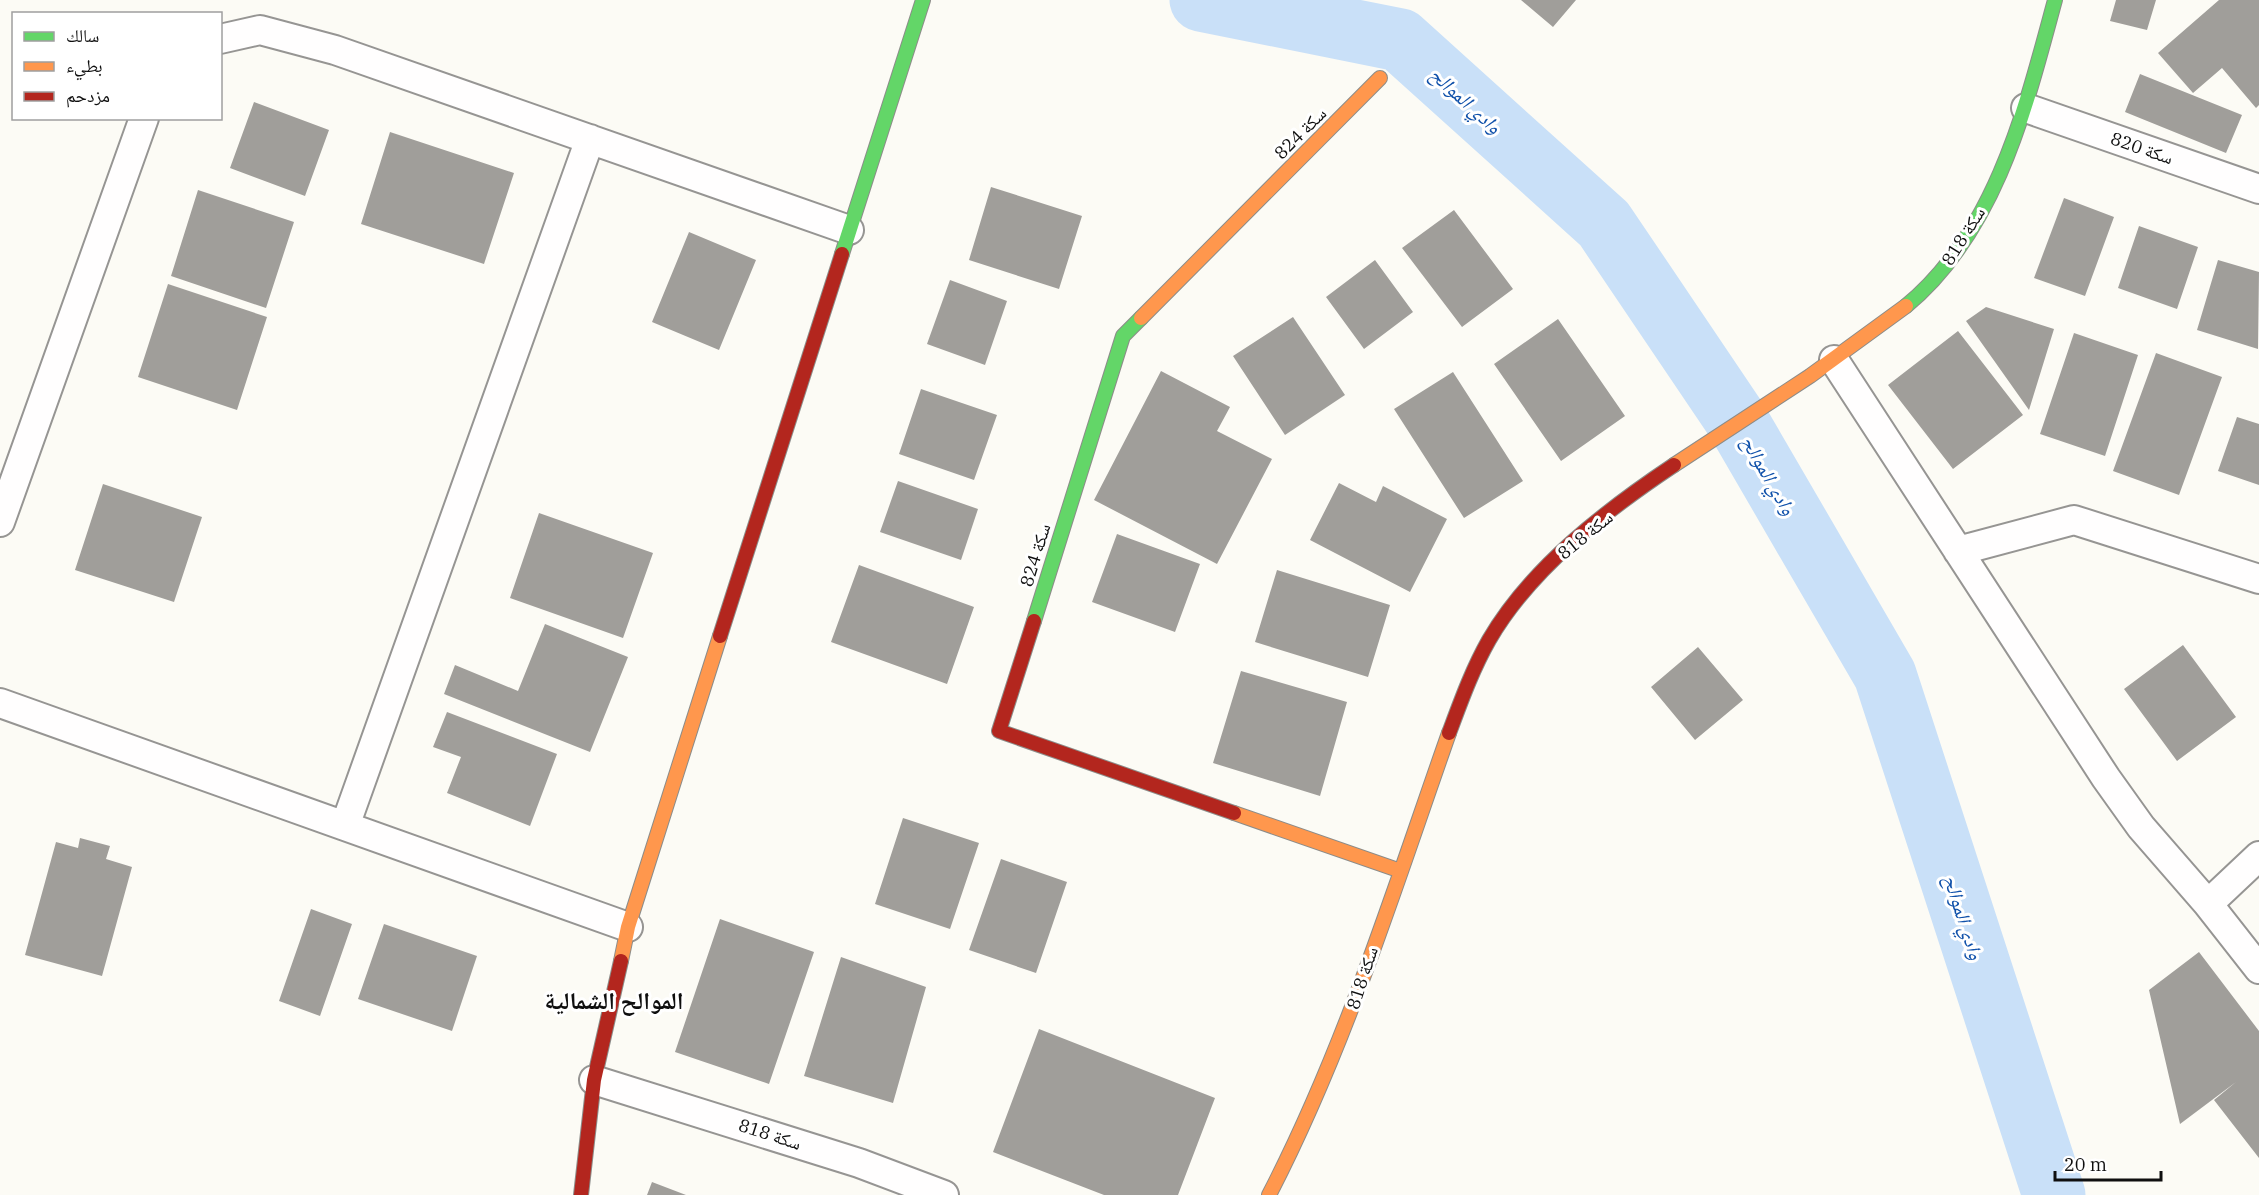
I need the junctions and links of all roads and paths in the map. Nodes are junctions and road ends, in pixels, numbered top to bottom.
1 (923, 0) edge
2 (2055, 0) edge
3 (222, 39) edge
4 (1380, 78) dead end
5 (2025, 108) junction
6 (143, 120) edge
7 (590, 139) junction
8 (2259, 189) edge
9 (849, 230) junction
10 (1834, 360) junction
11 (0, 522) edge
12 (1959, 551) junction
13 (2259, 579) edge
14 (0, 703) edge
15 (345, 826) junction
16 (2259, 856) edge
17 (1398, 870) junction
18 (2208, 904) junction
19 (628, 927) junction
20 (2259, 969) edge
21 (594, 1080) junction
22 (581, 1195) edge
23 (944, 1195) edge
24 (1269, 1195) edge

1 - 9 street
2 - 5 street, سكة 818
3 - 7 street
4 - 17 street, سكة 824
5 - 8 street, سكة 820
5 - 10 street, سكة 818
6 - 11 street
7 - 9 street
7 - 15 street
9 - 19 street
10 - 12 street
10 - 17 street, سكة 818
12 - 13 street
12 - 18 street
14 - 15 street
15 - 19 street
16 - 18 street
17 - 24 street, سكة 818
18 - 20 street
19 - 21 street
21 - 22 street
21 - 23 street, سكة 818

